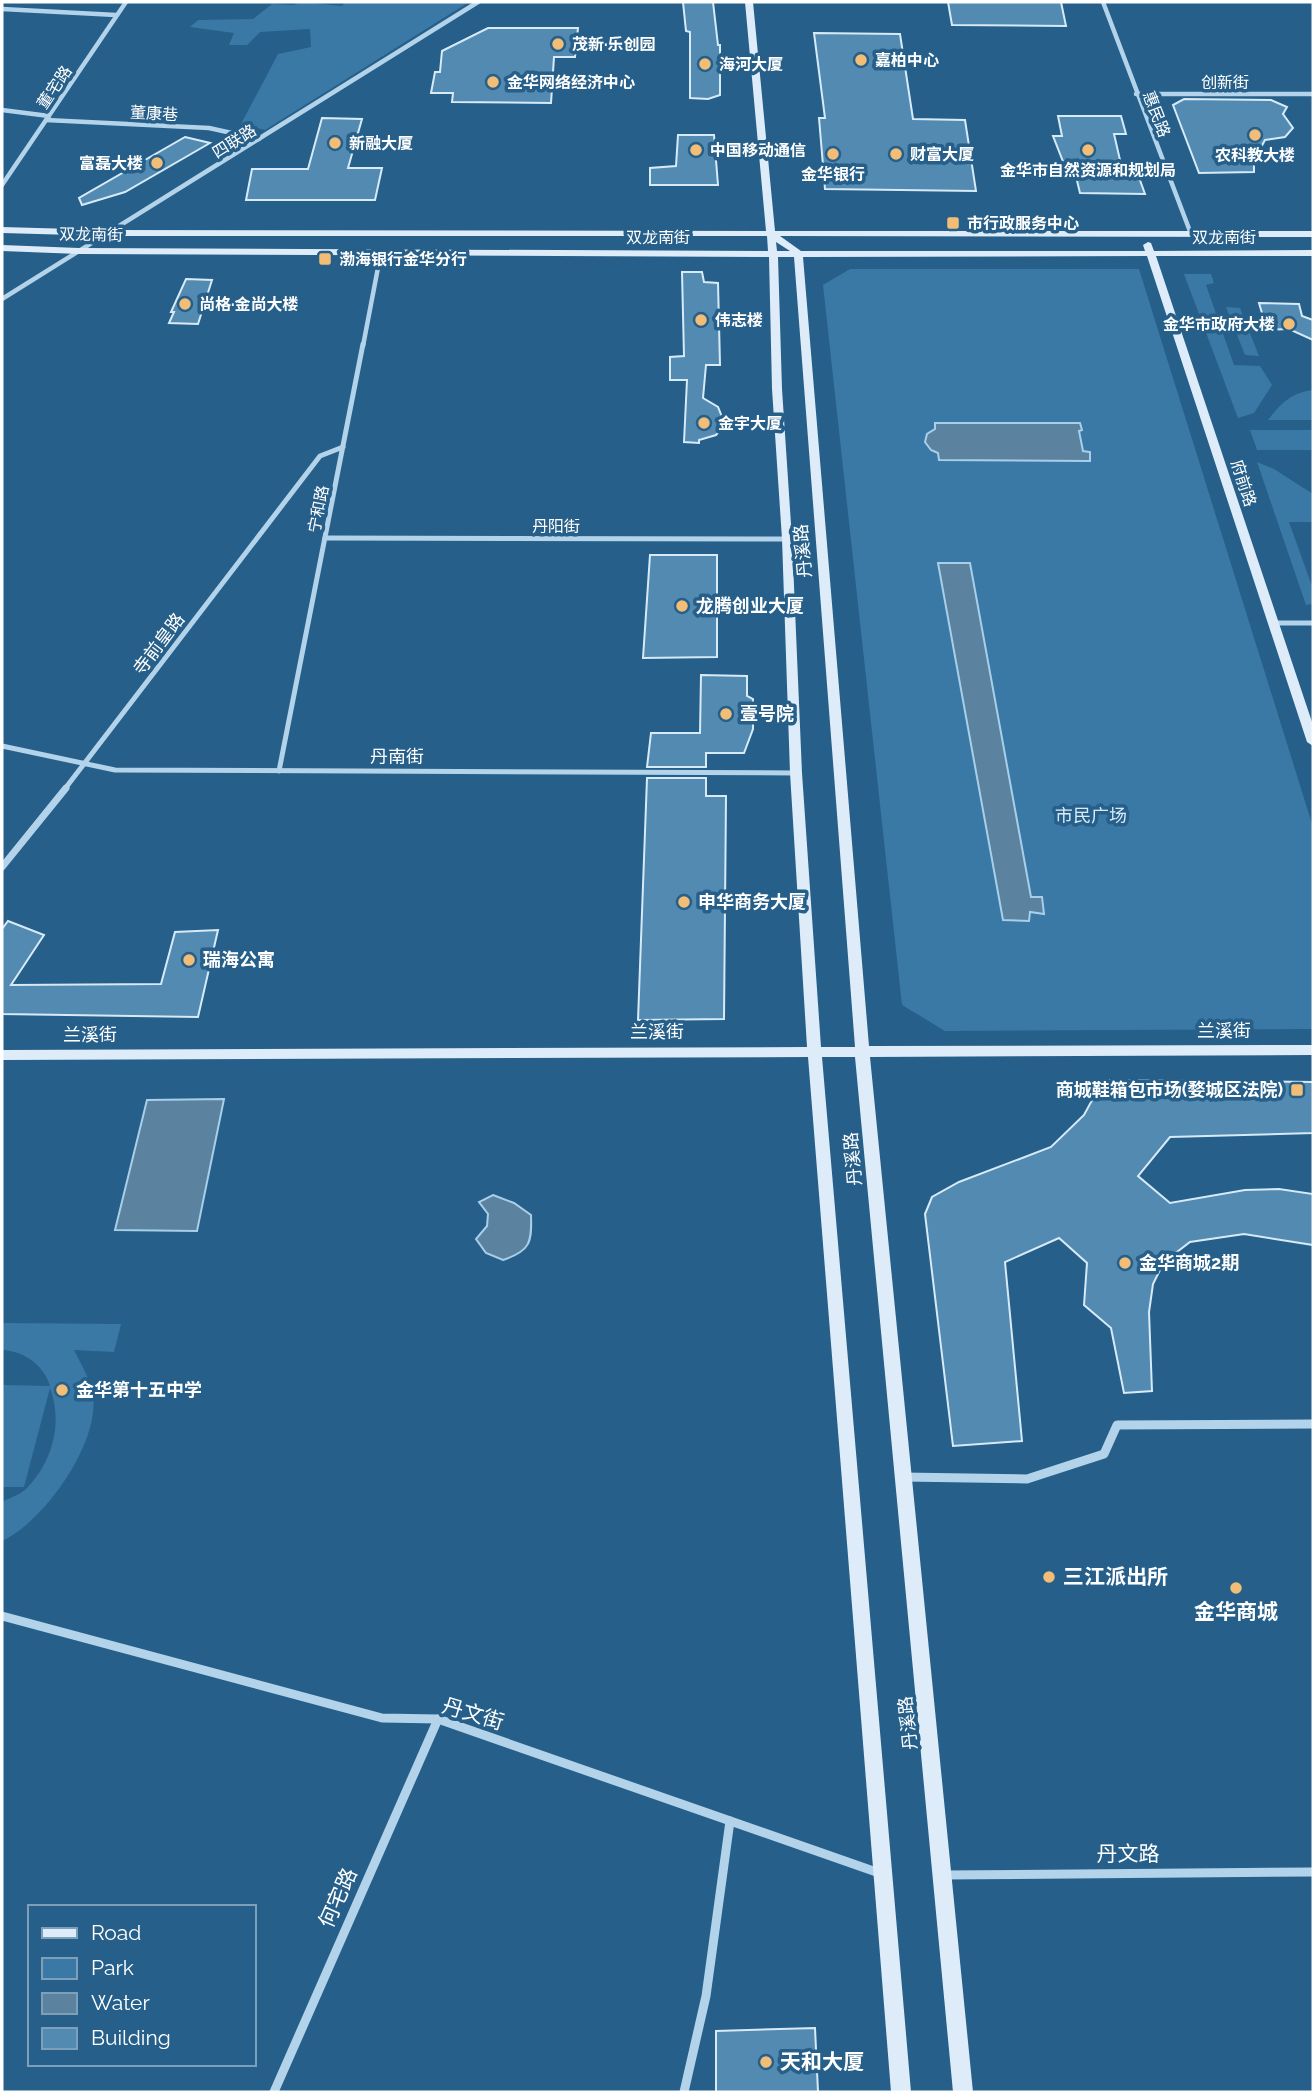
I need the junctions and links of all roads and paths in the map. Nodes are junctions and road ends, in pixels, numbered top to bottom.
1 (126, 2) edge
2 (478, 2) edge
3 (749, 2) edge
4 (1102, 2) edge
5 (2, 9) edge
6 (117, 15) junction
7 (1136, 94) junction
8 (1313, 94) edge
9 (2, 110) edge
10 (47, 118) junction
11 (260, 139) junction
12 (2, 185) edge
13 (2, 230) edge
14 (109, 233) junction
15 (771, 234) junction
16 (1144, 234) junction
17 (1191, 234) junction
18 (1313, 234) edge
19 (2, 248) edge
20 (79, 250) junction
21 (381, 252) junction
22 (798, 253) junction
23 (1151, 253) junction
24 (1313, 253) edge
25 (774, 254) junction
26 (2, 299) edge
27 (343, 447) junction
28 (325, 538) junction
29 (787, 539) junction
30 (1274, 623) junction
31 (1313, 623) edge
32 (1313, 741) edge
33 (2, 746) edge
34 (85, 764) junction
35 (279, 771) junction
36 (796, 773) junction
37 (2, 867) edge
38 (814, 1050) junction
39 (1313, 1050) edge
40 (862, 1052) junction
41 (2, 1055) edge
42 (1313, 1424) edge
43 (902, 1477) junction
44 (2, 1616) edge
45 (438, 1718) junction
46 (730, 1821) junction
47 (1313, 1872) edge
48 (883, 1874) junction
49 (942, 1875) junction
50 (274, 2092) edge
51 (684, 2092) edge
52 (901, 2092) edge
53 (963, 2092) edge

1 - 6 street, 董宅路
2 - 11 street, 四联路
3 - 15 main road, 丹溪路
4 - 7 street, 惠民路
5 - 6 street
6 - 10 street, 董宅路
7 - 8 street, 创新街
7 - 17 street, 惠民路
9 - 10 street, 董康巷
10 - 11 street, 董康巷
10 - 12 street, 董宅路
11 - 14 street, 四联路
13 - 14 main road, 双龙南街
14 - 15 main road, 双龙南街
14 - 20 street, 四联路
15 - 16 main road, 双龙南街
15 - 22 main road
15 - 25 main road, 丹溪路
16 - 17 main road, 双龙南街
16 - 23 main road, 府前路
17 - 18 main road, 双龙南街
19 - 20 main road, 双龙南街
20 - 21 main road, 双龙南街
20 - 26 street, 四联路
21 - 25 main road, 双龙南街
21 - 27 street, 宁和路
22 - 23 main road, 双龙南街
22 - 25 main road, 双龙南街
22 - 40 main road, 丹溪路
23 - 24 main road, 双龙南街
23 - 30 main road, 府前路
25 - 29 main road, 丹溪路
27 - 28 street, 宁和路
27 - 34 street, 寺前皇路
28 - 29 street, 丹阳街
28 - 35 street, 宁和路
29 - 36 main road, 丹溪路
30 - 31 street
30 - 32 main road, 府前路
33 - 34 street, 丹南街
34 - 35 street, 丹南街
34 - 37 street, 寺前皇路
35 - 36 street, 丹南街
36 - 38 main road, 丹溪路
38 - 40 main road, 兰溪街
38 - 41 main road, 兰溪街
38 - 48 main road, 丹溪路
39 - 40 main road, 兰溪街
40 - 43 main road, 丹溪路
42 - 43 street
43 - 49 main road, 丹溪路
44 - 45 street, 丹文街
45 - 46 street, 丹文街
45 - 50 street, 何宅路
46 - 48 street, 丹文街
46 - 51 street
47 - 49 street, 丹文路
48 - 52 main road, 丹溪路
49 - 53 main road, 丹溪路

